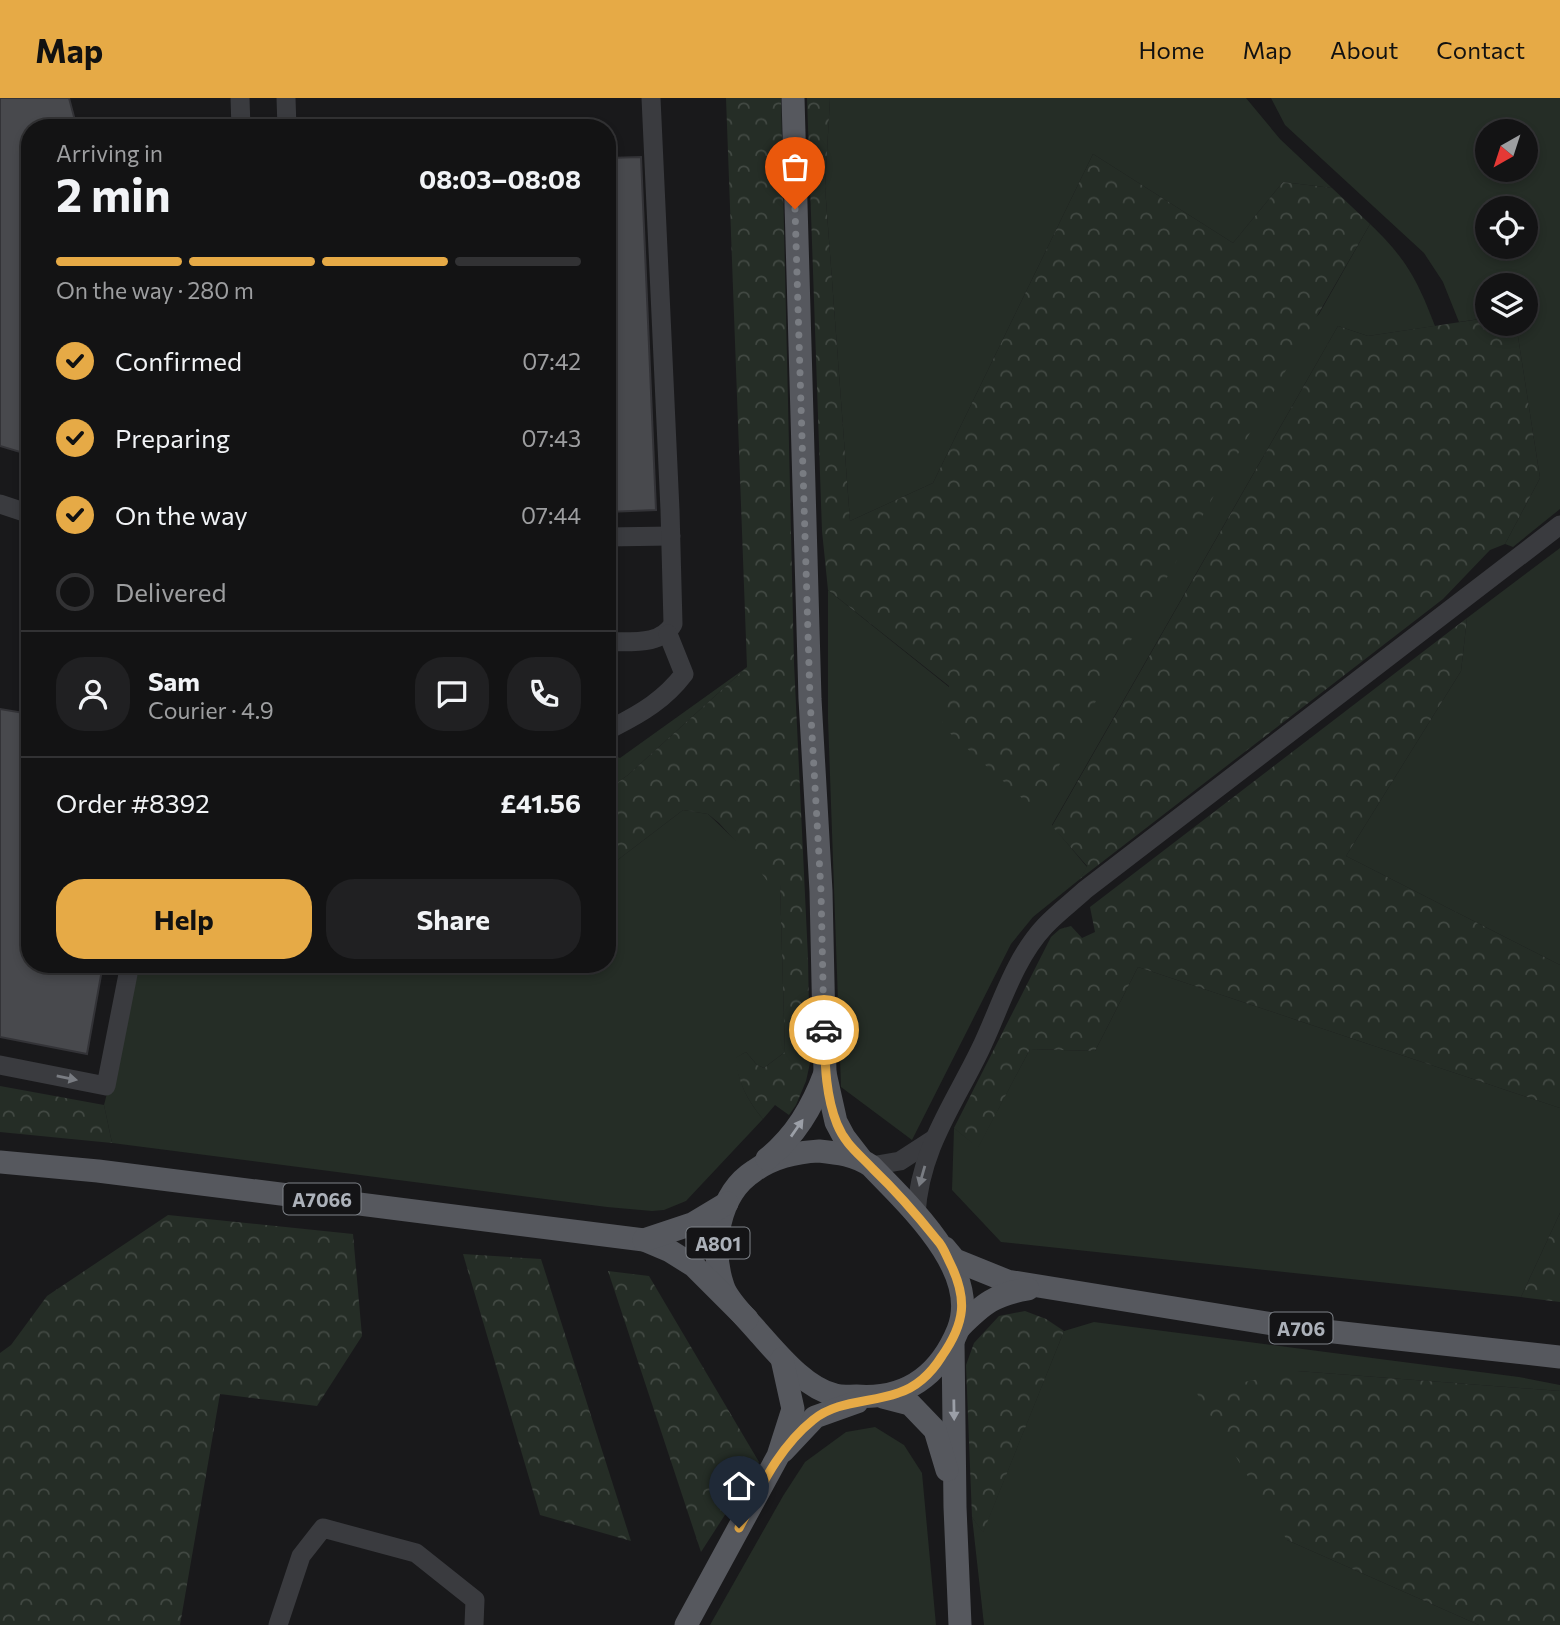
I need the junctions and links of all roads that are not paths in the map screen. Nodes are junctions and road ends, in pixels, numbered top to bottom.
1 (240, 98) edge
2 (286, 98) edge
3 (651, 98) edge
4 (793, 98) edge
5 (241, 119) edge
6 (287, 119) edge
7 (0, 504) edge
8 (21, 511) edge
9 (1560, 525) edge
10 (671, 536) junction
11 (616, 537) edge
12 (668, 634) junction
13 (616, 641) edge
14 (616, 726) edge
15 (128, 973) edge
16 (0, 1065) edge
17 (825, 1073) junction
18 (934, 1139) junction
19 (0, 1162) edge
20 (866, 1163) junction
21 (754, 1171) junction
22 (727, 1203) junction
23 (922, 1222) junction
24 (644, 1240) junction
25 (1045, 1286) junction
26 (747, 1319) junction
27 (956, 1334) junction
28 (1560, 1357) edge
29 (782, 1359) junction
30 (877, 1397) junction
31 (778, 1456) junction
32 (955, 1507) junction
33 (278, 1625) edge
34 (474, 1625) edge
35 (686, 1625) edge
36 (960, 1625) edge

1 - 5 street
2 - 6 street
3 - 10 street
4 - 17 main road, A801
7 - 8 street
9 - 18 street
10 - 11 street
10 - 12 street
12 - 13 street
12 - 14 street
16 -> 15 street
17 - 20 main road, A801
21 -> 17 main road, A801
18 - 20 street
18 -> 23 street
19 - 24 main road, A7066
20 - 21 main road, A801
20 - 23 main road, A801
21 - 22 main road, A801
22 - 24 main road, A7066
22 - 26 main road, A801
23 - 25 main road, A706
23 - 27 main road, A801
24 - 26 main road, A7066
25 - 27 main road, A706
25 - 28 main road, A706
26 - 29 main road, A801
27 - 30 main road, A801
27 -> 32 main road, A801
29 - 30 main road, A801
29 - 31 main road
30 - 31 main road
30 - 32 main road, A801
31 - 35 main road
32 - 36 main road, A801
33 - 34 street

